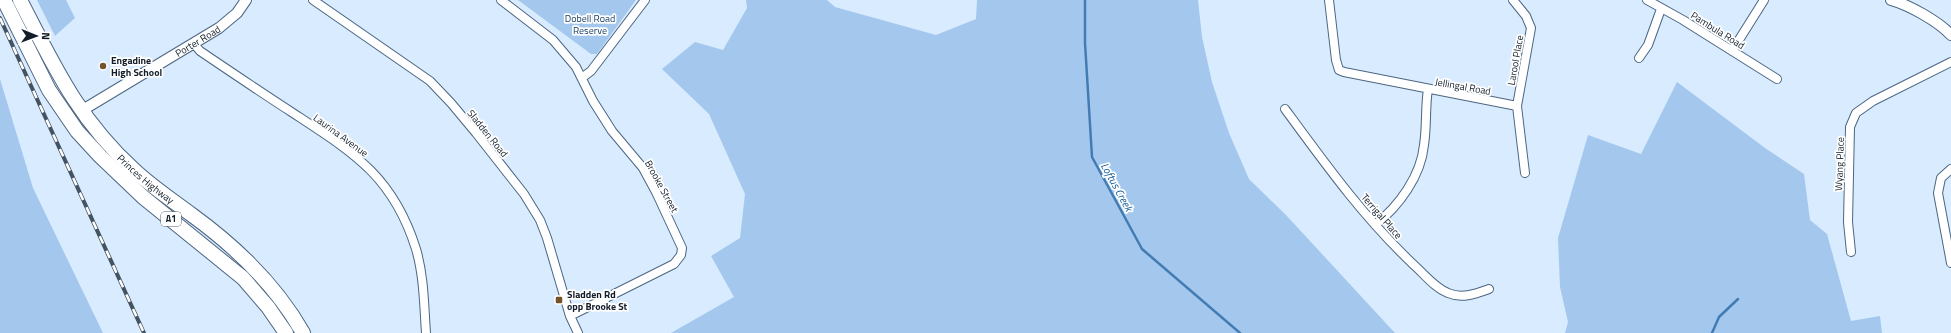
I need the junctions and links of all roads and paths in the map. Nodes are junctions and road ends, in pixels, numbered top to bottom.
1 (4, 0) edge
2 (20, 0) edge
3 (246, 0) edge
4 (312, 0) edge
5 (501, 0) edge
6 (645, 0) edge
7 (1329, 0) edge
8 (1513, 0) edge
9 (1648, 0) edge
10 (1764, 0) edge
11 (1891, 0) edge
12 (1661, 9) junction
13 (1951, 35) edge
14 (194, 44) junction
15 (1732, 51) junction
16 (1639, 58) dead end
17 (1951, 62) edge
18 (582, 77) junction
19 (1777, 79) dead end
20 (1428, 89) junction
21 (1517, 106) junction
22 (1285, 109) dead end
23 (81, 111) junction
24 (69, 120) junction
25 (1951, 169) edge
26 (1525, 174) dead end
27 (1375, 225) junction
28 (1851, 252) dead end
29 (1951, 263) edge
30 (1489, 289) dead end
31 (570, 316) junction
32 (286, 333) edge
33 (303, 333) edge
34 (426, 333) edge
35 (578, 333) edge

1 - 24 highway, Princes Highway / A1
2 - 23 highway, Princes Highway / A1
3 - 14 street, Porter Road
4 - 31 street, Sladden Road
5 - 18 street, Brooke Street
6 - 18 street
7 - 20 street, Jellingal Road
8 - 21 street, Larool Place
9 - 12 street, Pambula Road
10 - 15 street
11 - 13 street
12 - 15 street, Pambula Road
12 - 16 street
14 - 23 street, Porter Road
14 - 34 street, Laurina Avenue
15 - 19 street, Pambula Road
17 - 28 street, Wyang Place
18 - 31 street, Brooke Street
20 - 21 street, Jellingal Road
20 - 27 street
21 - 26 street
22 - 27 street, Terrigal Place
23 - 24 highway
23 - 33 highway, Princes Highway / A1
24 - 32 highway, Princes Highway / A1
25 - 29 street
27 - 30 street, Terrigal Place
31 - 35 street, Sladden Road

